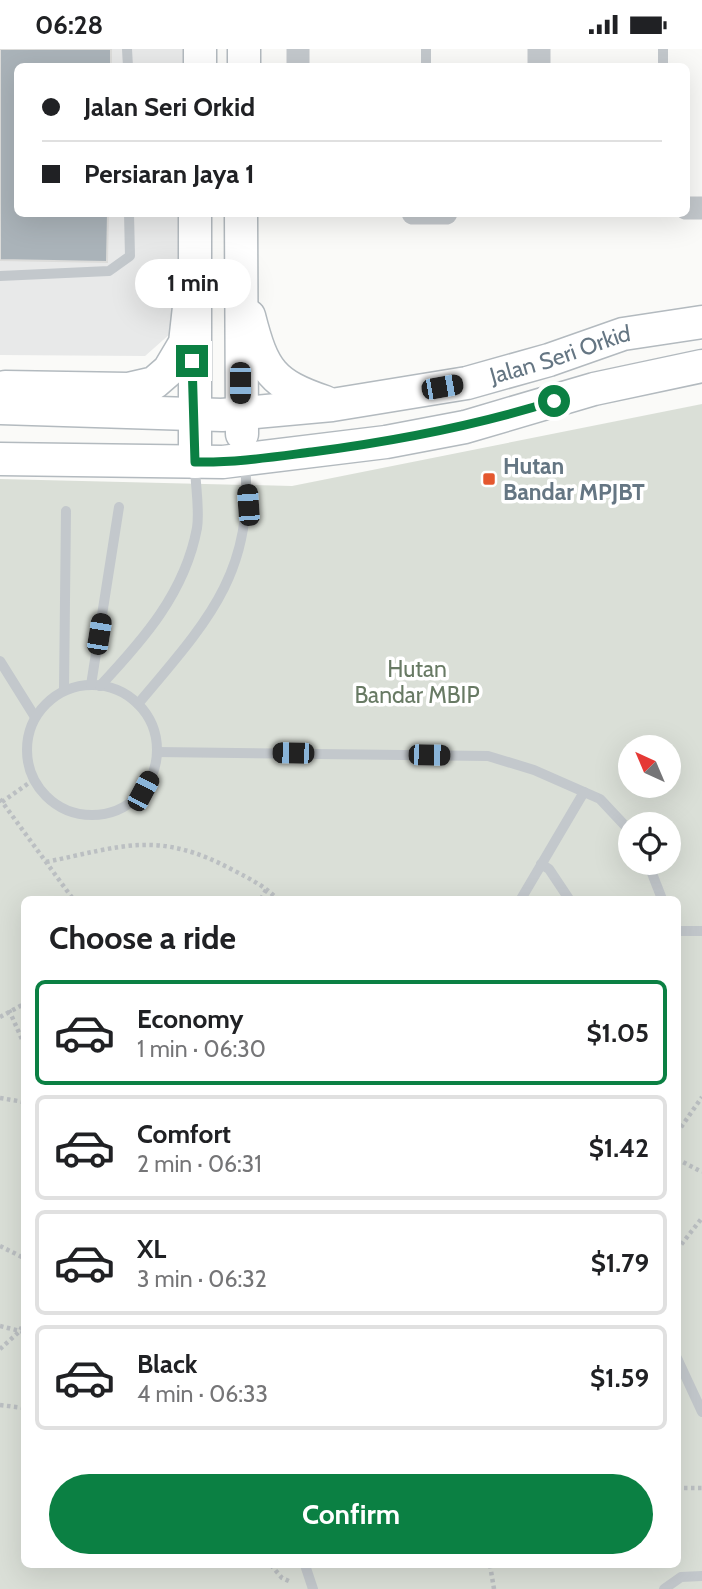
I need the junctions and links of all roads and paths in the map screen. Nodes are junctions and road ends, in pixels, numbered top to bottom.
1 (129, 217) edge
2 (195, 217) edge
3 (241, 217) edge
4 (193, 271) junction
5 (0, 276) edge
6 (240, 282) junction
7 (702, 322) edge
8 (702, 366) edge
9 (0, 387) edge
10 (332, 405) junction
11 (0, 408) edge
12 (240, 414) junction
13 (192, 415) junction
14 (0, 460) edge
15 (244, 460) junction
16 (195, 462) junction
17 (119, 507) dead end
18 (66, 511) dead end
19 (0, 661) edge
20 (95, 685) junction
21 (64, 689) junction
22 (138, 704) junction
23 (35, 717) junction
24 (157, 751) junction
25 (33, 780) junction
26 (584, 792) junction
27 (1, 801) edge
28 (618, 818) edge
29 (46, 862) junction
30 (541, 864) junction
31 (653, 875) edge
32 (268, 888) junction
33 (71, 896) edge
34 (263, 896) edge
35 (275, 896) edge
36 (523, 896) edge
37 (567, 896) edge
38 (661, 896) edge
39 (681, 931) edge
40 (702, 931) edge
41 (21, 1005) edge
42 (9, 1010) junction
43 (0, 1017) edge
44 (21, 1037) edge
45 (702, 1097) edge
46 (0, 1098) edge
47 (21, 1102) edge
48 (681, 1127) edge
49 (681, 1161) edge
50 (702, 1172) edge
51 (702, 1218) edge
52 (681, 1245) edge
53 (0, 1246) edge
54 (21, 1256) edge
55 (0, 1327) edge
56 (21, 1332) edge
57 (21, 1333) edge
58 (0, 1349) edge
59 (681, 1367) edge
60 (0, 1405) edge
61 (21, 1408) edge
62 (702, 1412) edge
63 (702, 1487) edge
64 (681, 1488) edge
65 (306, 1568) edge
66 (490, 1568) edge
67 (702, 1576) edge
68 (313, 1589) edge
69 (494, 1589) edge
70 (664, 1589) edge

1 - 5 lane
2 - 4 main road
3 - 6 main road
4 - 9 main road
4 - 13 main road
6 - 10 main road
6 - 12 main road
7 - 10 main road, Jalan Seri Orkid
8 - 15 main road, Jalan Seri Orkid
10 - 12 main road, Jalan Seri Orkid
11 - 13 main road, Jalan Seri Orkid
12 - 13 main road, Jalan Seri Orkid
12 - 15 main road
13 - 16 main road
14 - 16 main road, Jalan Seri Orkid
15 - 16 main road, Jalan Seri Orkid
15 - 22 lane
16 - 20 lane
17 - 20 lane
18 - 21 lane
19 - 23 lane
20 - 21 lane
20 - 22 lane
21 - 23 lane
22 - 24 lane
23 - 25 lane
24 - 25 lane
24 - 26 lane
25 - 27 path
26 - 28 lane
26 - 30 lane
27 - 29 path
29 - 32 path
29 - 33 path
30 - 36 lane
30 - 37 lane
31 - 38 lane
32 - 34 path
32 - 35 path
39 - 40 lane
41 - 42 path
42 - 43 path
42 - 44 path
45 - 48 path
46 - 47 path
49 - 50 path
51 - 52 path
53 - 54 path
55 - 56 path
57 - 58 path
59 - 62 lane
60 - 61 path
63 - 64 path
65 - 68 lane
66 - 69 path
67 - 70 lane

